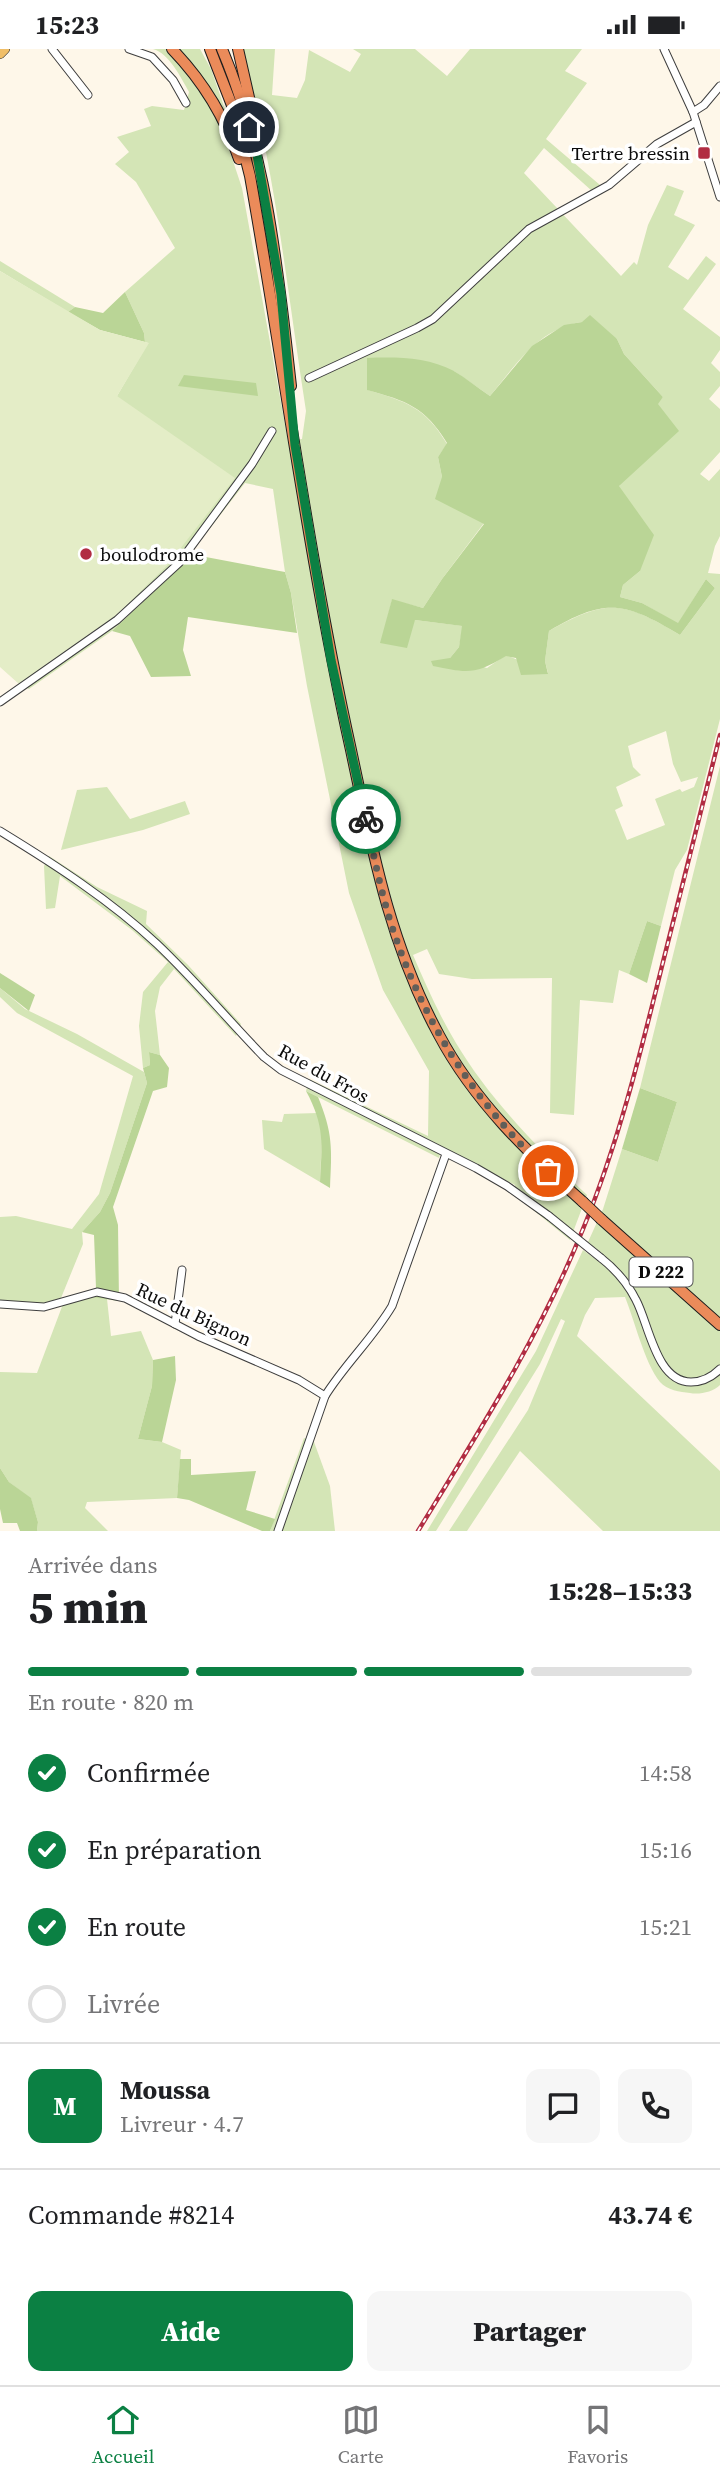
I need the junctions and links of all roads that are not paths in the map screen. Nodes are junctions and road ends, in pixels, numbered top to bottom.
1 (5, 49) edge
2 (52, 49) edge
3 (129, 49) edge
4 (172, 49) edge
5 (210, 49) edge
6 (222, 49) edge
7 (238, 49) edge
8 (664, 49) edge
9 (0, 54) edge
10 (720, 86) edge
11 (88, 95) dead end
12 (186, 103) dead end
13 (693, 112) junction
14 (696, 122) junction
15 (720, 197) edge
16 (267, 212) junction
17 (262, 253) junction
18 (309, 378) dead end
19 (272, 432) dead end
20 (295, 445) junction
21 (0, 702) edge
22 (0, 831) edge
23 (446, 1154) junction
24 (182, 1270) dead end
25 (0, 1304) edge
26 (175, 1324) junction
27 (720, 1325) edge
28 (720, 1369) edge
29 (326, 1396) junction
30 (278, 1531) edge

1 - 9 main road
2 - 11 street
3 - 12 street
4 - 17 highway
5 - 17 highway, D 222
6 - 16 highway, D 222
7 - 16 highway
8 - 13 street
10 - 13 street
13 - 14 street
14 - 15 street
14 - 18 street
16 - 20 highway, D 222
17 - 20 highway, D 222
19 - 21 street
20 - 27 highway, D 222, bridge
22 - 23 street, Rue du Fros
23 - 28 street, Rue du Fros, bridge
23 - 29 street
24 - 26 street
25 - 26 street, Rue du Bignon
26 - 29 street, Rue du Bignon
29 - 30 street

